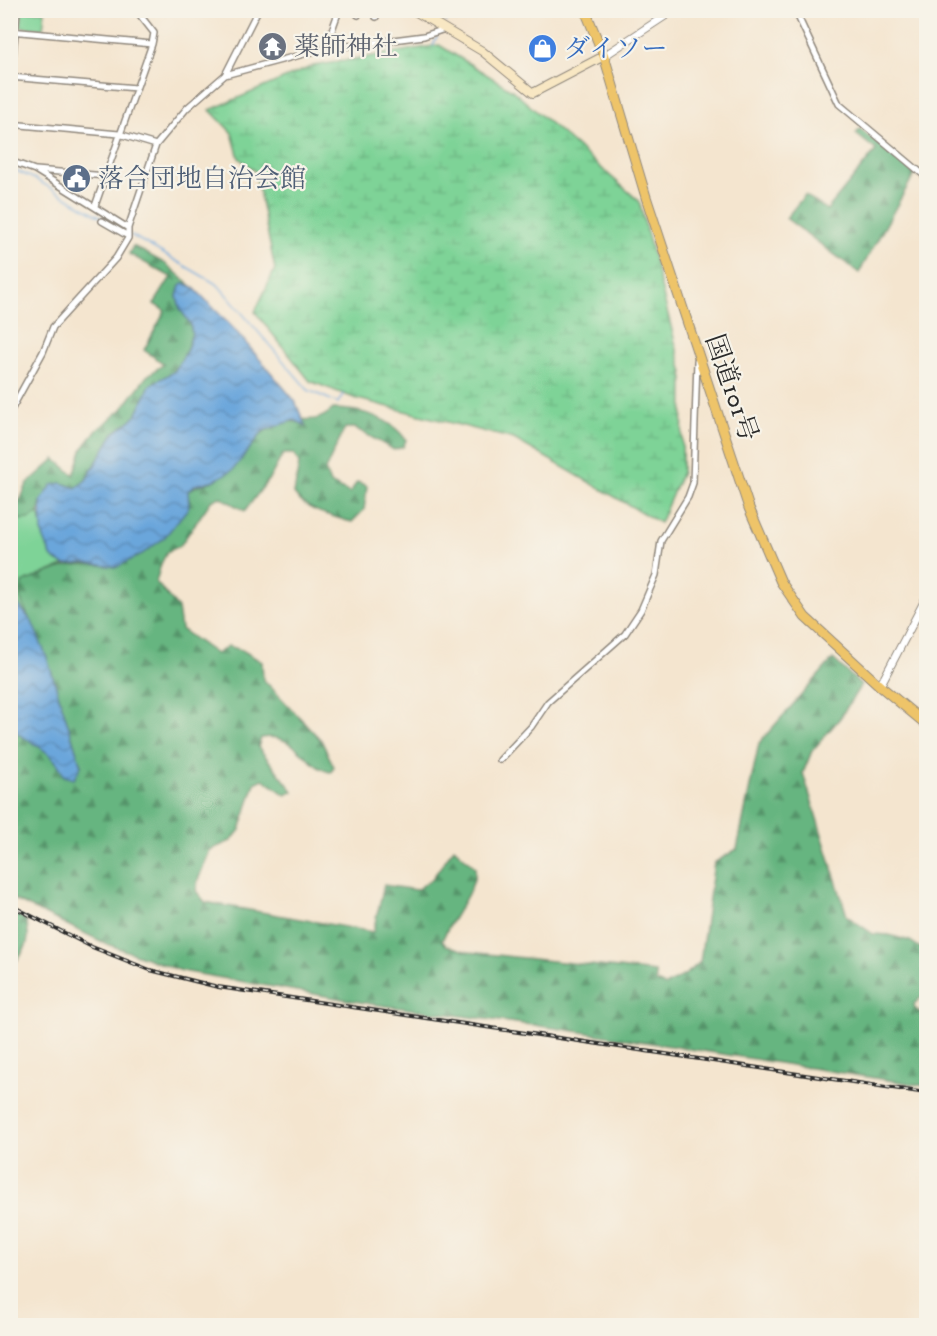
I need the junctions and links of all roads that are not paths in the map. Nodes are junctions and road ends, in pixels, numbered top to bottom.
1 (17, 10) edge
2 (136, 10) edge
3 (258, 10) edge
4 (380, 10) edge
5 (413, 10) edge
6 (585, 10) edge
7 (674, 10) edge
8 (795, 10) edge
9 (337, 16) dead end
10 (376, 17) dead end
11 (445, 29) junction
12 (13, 32) edge
13 (152, 44) junction
14 (338, 47) junction
15 (604, 56) junction
16 (225, 75) junction
17 (11, 77) edge
18 (136, 88) junction
19 (10, 90) edge
20 (10, 124) edge
21 (119, 134) junction
22 (156, 145) junction
23 (10, 161) edge
24 (35, 170) junction
25 (106, 176) junction
26 (927, 177) edge
27 (95, 206) junction
28 (102, 221) dead end
29 (128, 228) junction
30 (128, 236) junction
31 (698, 356) junction
32 (10, 411) edge
33 (927, 598) edge
34 (880, 686) junction
35 (927, 724) edge
36 (500, 760) dead end

1 - 12 street
2 - 13 street
3 - 16 street
4 - 10 street
5 - 11 main road
6 - 15 highway, 国道101号
7 - 15 street
8 - 26 street
9 - 14 street
11 - 14 street
11 - 15 main road
12 - 13 street
12 - 17 street
13 - 18 street
14 - 16 street
15 - 31 highway, 国道101号
16 - 22 street
17 - 18 street
17 - 19 street
18 - 21 street
20 - 21 street
21 - 22 street
21 - 25 street
22 - 29 street
23 - 24 street
24 - 25 street
24 - 27 street
25 - 27 street
27 - 29 street
28 - 30 street
29 - 30 street
30 - 32 street
31 - 34 highway, 国道101号
31 - 36 street
33 - 34 street
34 - 35 highway, 国道101号

